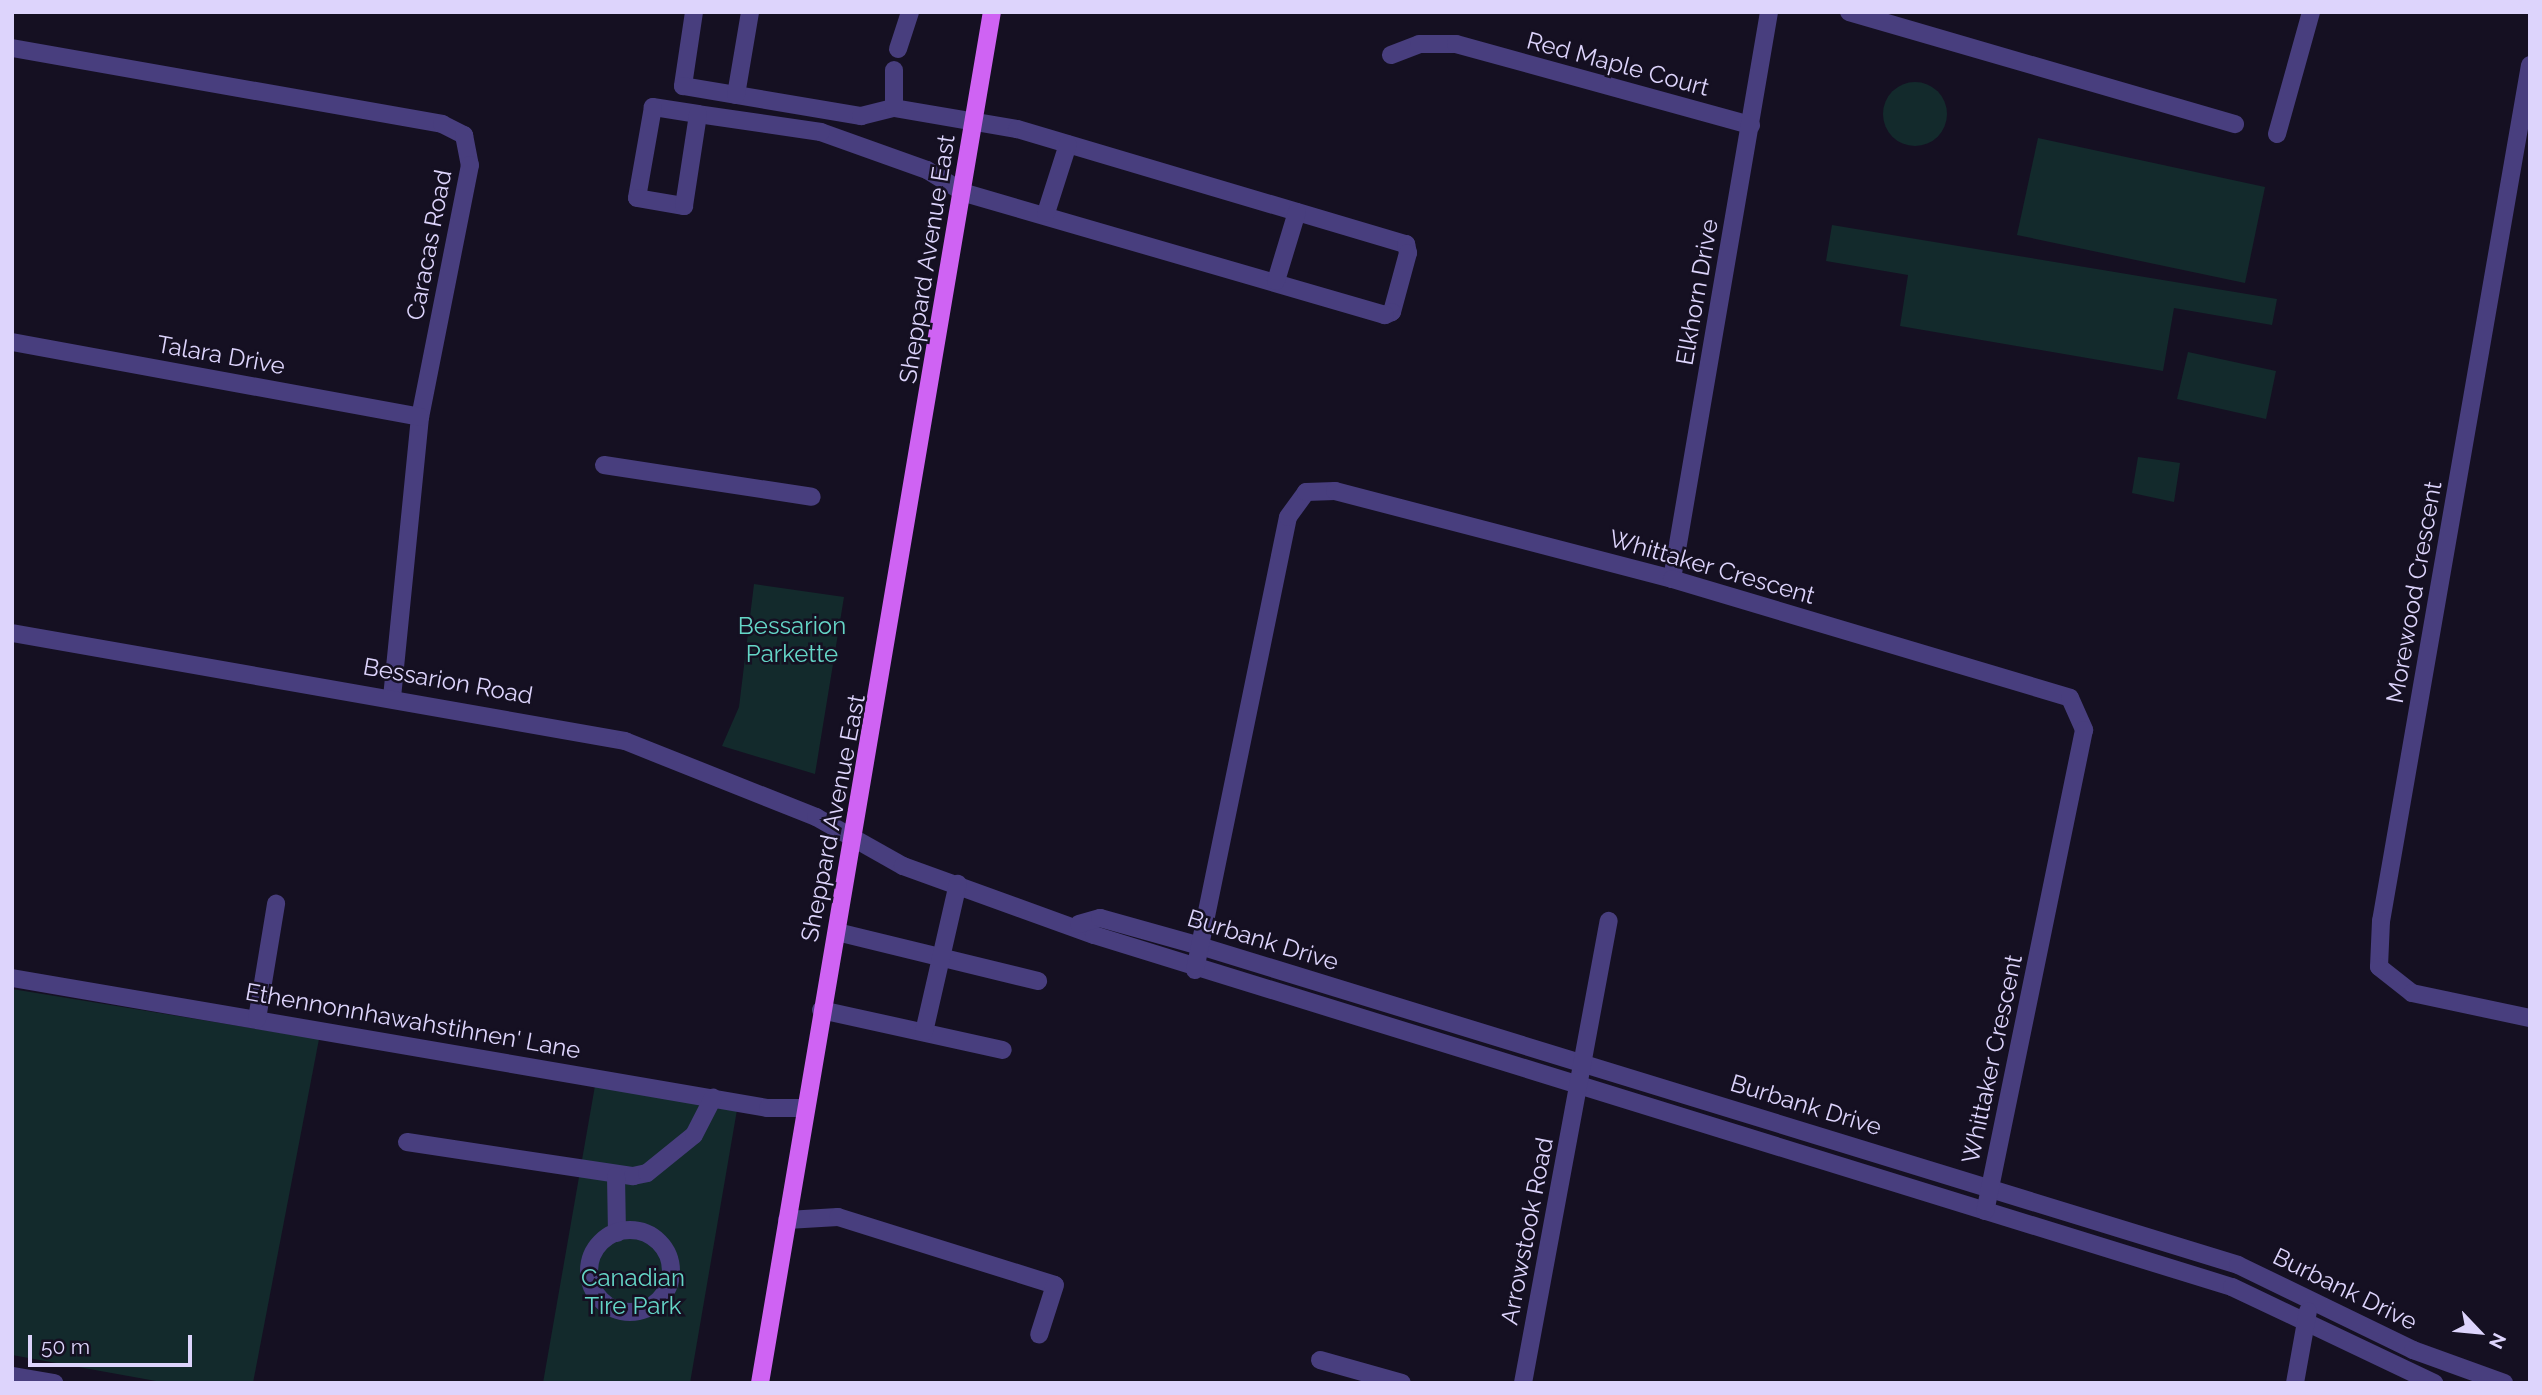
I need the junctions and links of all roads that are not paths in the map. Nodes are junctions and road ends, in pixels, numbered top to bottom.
1 (694, 12) edge
2 (750, 12) edge
3 (910, 12) edge
4 (992, 12) edge
5 (1769, 12) edge
6 (1849, 12) edge
7 (2311, 12) edge
8 (12, 48) edge
9 (898, 49) dead end
10 (1391, 55) dead end
11 (2530, 65) edge
12 (894, 70) dead end
13 (736, 95) junction
14 (894, 108) junction
15 (698, 114) junction
16 (974, 121) junction
17 (2235, 124) dead end
18 (1751, 125) junction
19 (2277, 134) dead end
20 (1068, 144) junction
21 (963, 192) junction
22 (1297, 212) junction
23 (1046, 213) junction
24 (1276, 281) junction
25 (12, 342) edge
26 (421, 416) junction
27 (604, 465) dead end
28 (812, 497) dead end
29 (1672, 579) junction
30 (12, 634) edge
31 (392, 696) junction
32 (856, 841) junction
33 (958, 884) junction
34 (276, 904) dead end
35 (1609, 921) dead end
36 (1079, 924) junction
37 (837, 932) junction
38 (1200, 946) junction
39 (938, 956) junction
40 (1195, 970) junction
41 (12, 978) edge
42 (1038, 981) dead end
43 (821, 1010) junction
44 (2530, 1018) edge
45 (257, 1019) junction
46 (924, 1032) junction
47 (1003, 1050) dead end
48 (1584, 1064) junction
49 (1579, 1088) junction
50 (713, 1098) junction
51 (805, 1108) junction
52 (407, 1142) dead end
53 (616, 1176) junction
54 (1990, 1188) junction
55 (1985, 1211) junction
56 (787, 1220) junction
57 (617, 1233) junction
58 (2310, 1297) junction
59 (2306, 1321) junction
60 (1039, 1335) dead end
61 (1320, 1360) dead end
62 (12, 1376) edge
63 (54, 1383) edge
64 (760, 1383) edge
65 (1402, 1383) edge
66 (1523, 1383) edge
67 (2295, 1383) edge
68 (2434, 1383) edge
69 (2504, 1383) edge

1 - 13 street
2 - 13 street
3 - 9 street
4 - 16 main road, Sheppard Avenue East
5 - 18 street, Elkhorn Drive
6 - 17 street
7 - 19 street
8 - 26 street, Caracas Road
10 - 18 street, Red Maple Court
11 - 44 street, Morewood Crescent
12 - 14 street
13 - 14 street
14 - 16 street
15 - 15 street
15 - 21 street
16 - 20 street
16 - 21 main road, Sheppard Avenue East
18 - 29 street, Elkhorn Drive
20 - 22 street
20 - 23 street
21 - 23 street
21 - 32 main road, Sheppard Avenue East
22 - 24 street
22 - 24 street
23 - 24 street
25 - 26 street, Talara Drive
26 - 31 street, Caracas Road
27 - 28 street
29 - 38 street, Whittaker Crescent
29 - 54 street, Whittaker Crescent
30 - 31 street, Bessarion Road
31 - 32 street, Bessarion Road
32 - 33 street, Burbank Drive
32 - 37 main road, Sheppard Avenue East
33 - 36 street, Burbank Drive
33 - 39 street
34 - 45 street
35 - 48 street, Arrowstook Road
36 - 38 street, Burbank Drive
36 - 40 street, Burbank Drive
37 - 39 street
37 - 43 main road, Sheppard Avenue East
38 - 40 street, Whittaker Crescent
38 - 48 street, Burbank Drive
39 - 42 street
39 - 46 street
40 - 49 street, Burbank Drive
41 - 45 street, Ethennonnhawahstihnen' Lane
43 - 46 street
43 - 51 main road, Sheppard Avenue East
45 - 50 street, Ethennonnhawahstihnen' Lane
46 - 47 street
48 - 49 street, Arrowstook Road
48 - 54 street, Burbank Drive
49 - 55 street, Burbank Drive
49 - 66 street, Arrowstook Road
50 - 51 street, Ethennonnhawahstihnen' Lane
50 - 53 street
51 - 56 main road, Sheppard Avenue East
52 - 53 street
53 - 57 street
54 - 55 street, Whittaker Crescent
54 - 58 street, Burbank Drive
55 - 59 street, Burbank Drive
56 - 60 street
56 - 64 main road, Sheppard Avenue East
57 - 57 street
58 - 59 street
58 - 69 street, Burbank Drive
59 - 67 street
59 - 68 street, Burbank Drive
61 - 65 street
62 - 63 street

